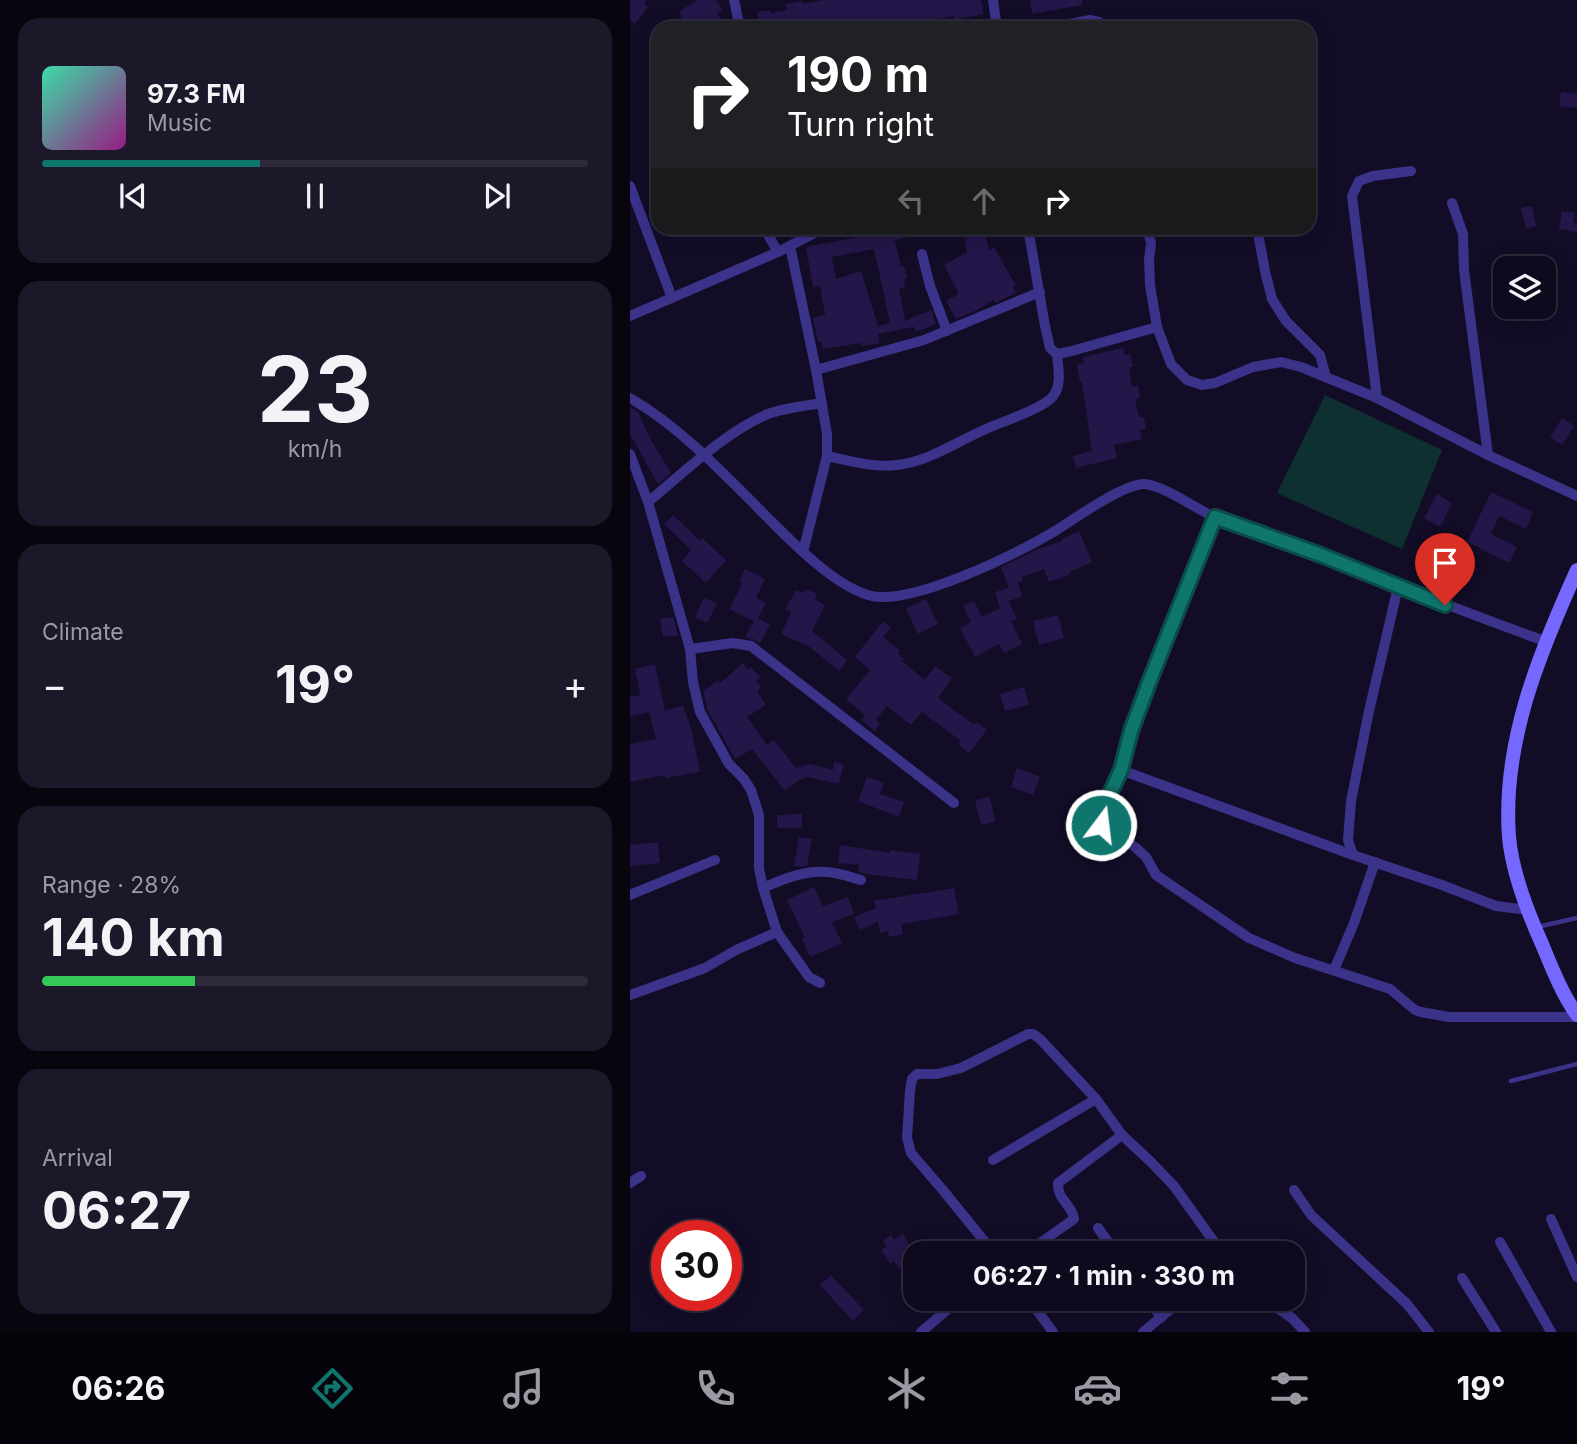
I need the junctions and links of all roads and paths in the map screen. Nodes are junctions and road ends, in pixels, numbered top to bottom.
1 (734, 0) edge
2 (993, 0) edge
3 (738, 21) edge
4 (996, 21) edge
5 (1411, 171) dead end
6 (630, 187) edge
7 (1452, 203) dead end
8 (768, 235) edge
9 (811, 235) edge
10 (1029, 235) edge
11 (1149, 235) edge
12 (1258, 235) edge
13 (790, 246) junction
14 (778, 252) junction
15 (922, 254) dead end
16 (1040, 292) junction
17 (672, 298) junction
18 (630, 316) edge
19 (1157, 327) junction
20 (947, 331) junction
21 (1057, 354) junction
22 (816, 370) junction
23 (1326, 377) junction
24 (630, 398) edge
25 (1377, 398) junction
26 (822, 403) junction
27 (630, 454) edge
28 (705, 455) junction
29 (1488, 455) junction
30 (827, 456) junction
31 (1577, 496) edge
32 (648, 502) junction
33 (1215, 517) junction
34 (803, 552) junction
35 (1577, 570) edge
36 (1398, 587) junction
37 (1545, 641) junction
38 (690, 649) junction
39 (1121, 770) junction
40 (954, 803) dead end
41 (1353, 855) junction
42 (715, 860) dead end
43 (1375, 862) junction
44 (861, 880) dead end
45 (762, 888) junction
46 (630, 895) edge
47 (1528, 910) junction
48 (1577, 918) edge
49 (1535, 928) junction
50 (777, 932) junction
51 (1334, 970) junction
52 (820, 984) dead end
53 (630, 995) edge
54 (1577, 1016) edge
55 (1577, 1064) edge
56 (1511, 1081) dead end
57 (1096, 1099) junction
58 (1122, 1135) junction
59 (993, 1160) dead end
60 (641, 1176) dead end
61 (630, 1183) edge
62 (1294, 1190) dead end
63 (1551, 1220) dead end
64 (1098, 1228) dead end
65 (984, 1241) edge
66 (1043, 1241) edge
67 (1107, 1241) edge
68 (1213, 1241) edge
69 (1500, 1242) dead end
70 (1577, 1277) edge
71 (1462, 1278) dead end
72 (946, 1311) edge
73 (1038, 1311) edge
74 (1156, 1311) edge
75 (1169, 1311) edge
76 (1282, 1311) edge
77 (1161, 1318) junction
78 (921, 1332) edge
79 (1053, 1332) edge
80 (1143, 1332) edge
81 (1305, 1332) edge
82 (1429, 1332) edge
83 (1496, 1332) edge
84 (1551, 1332) edge

1 - 3 street
2 - 4 street
5 - 25 street
6 - 17 street
7 - 29 street
8 - 14 street
9 - 13 street
10 - 16 street
11 - 19 street
12 - 23 street
13 - 14 street
13 - 22 street
14 - 17 street
15 - 20 street
16 - 20 street
16 - 21 street
17 - 18 street
19 - 21 street
19 - 23 street
20 - 22 street
21 - 30 street
22 - 26 street
23 - 25 street
24 - 28 street
25 - 29 street
26 - 28 street
26 - 30 street
27 - 32 street
28 - 32 street
28 - 34 street
29 - 31 street
30 - 34 street
32 - 38 street
33 - 34 street
33 - 36 street
33 - 39 street
35 - 37 street
36 - 37 street
36 - 41 street
37 - 47 street
38 - 40 street
38 - 45 street
39 - 41 street
39 - 51 street
41 - 43 street
42 - 46 street
43 - 47 street
43 - 51 street
44 - 45 street
45 - 50 street
47 - 49 street
48 - 49 lane
49 - 54 street
50 - 52 street
50 - 53 street
51 - 54 street
55 - 56 lane
57 - 58 street
57 - 59 street
57 - 65 street
58 - 66 street
58 - 68 street
60 - 61 street
62 - 82 street
63 - 70 street
64 - 67 street
69 - 84 street
71 - 83 street
72 - 78 street
73 - 79 street
74 - 77 street
75 - 77 street
76 - 81 street
77 - 80 street

